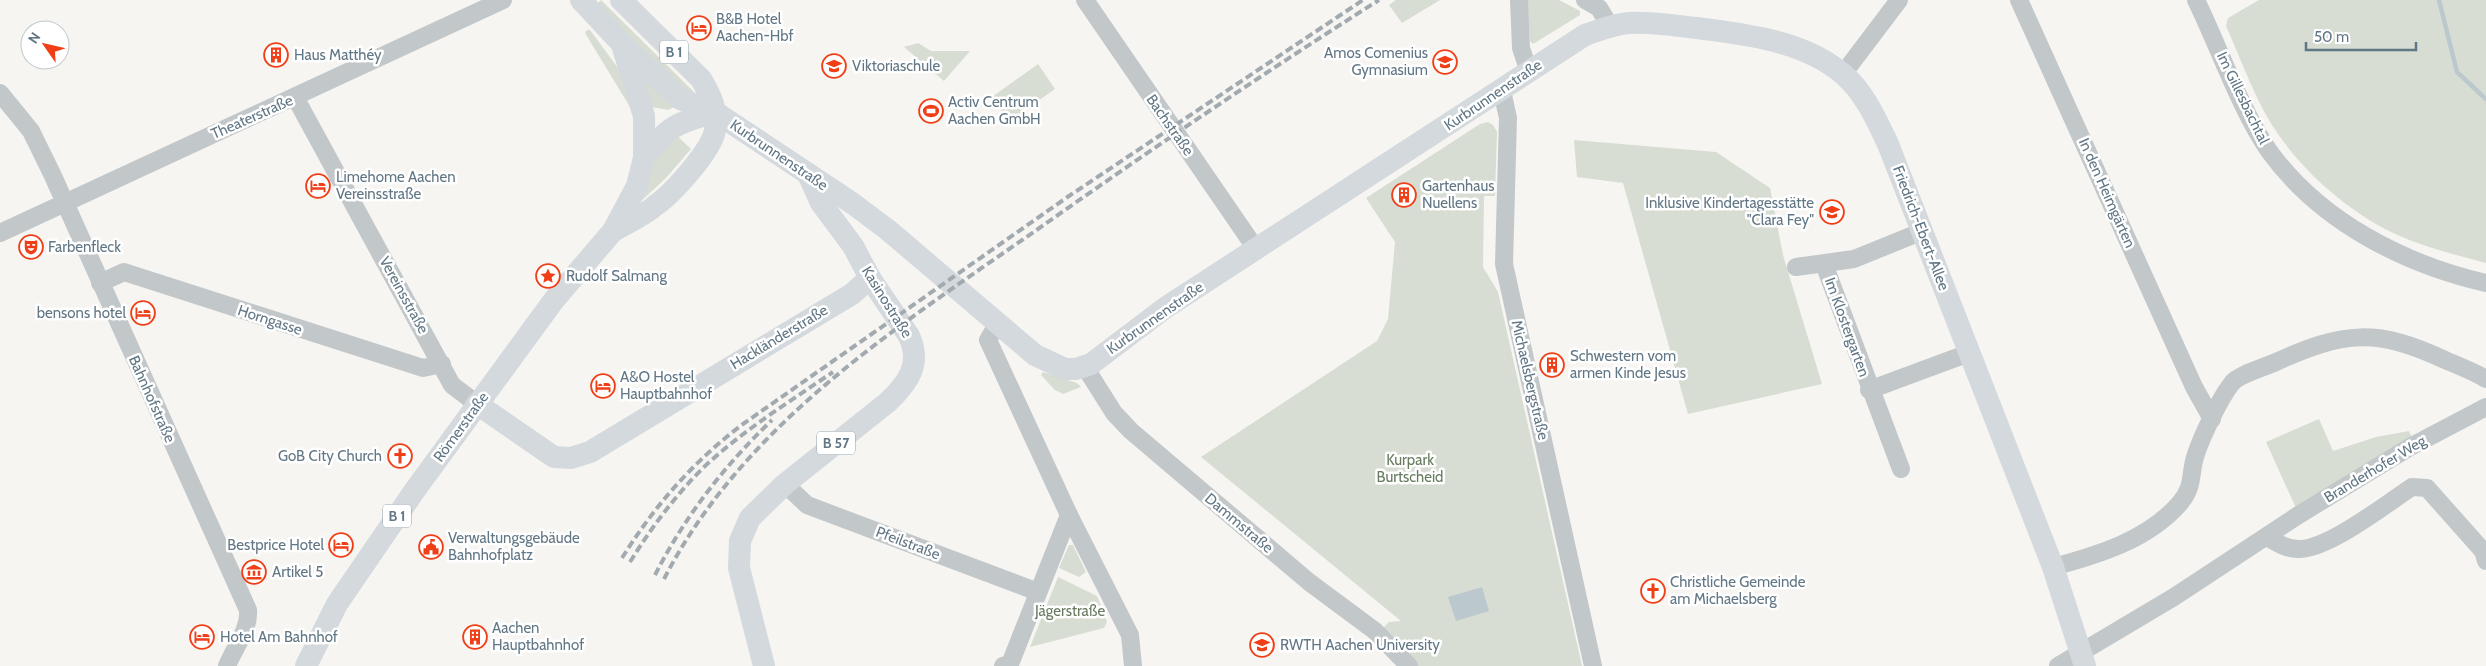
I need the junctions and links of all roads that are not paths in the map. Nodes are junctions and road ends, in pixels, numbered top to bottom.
1 (503, 0) edge
2 (581, 0) edge
3 (621, 0) edge
4 (1085, 0) edge
5 (1519, 0) edge
6 (1585, 0) edge
7 (1899, 0) edge
8 (2019, 0) edge
9 (2196, 0) edge
10 (1610, 26) junction
11 (622, 44) junction
12 (1529, 72) junction
13 (1843, 74) junction
14 (1502, 91) junction
15 (0, 93) edge
16 (295, 97) junction
17 (715, 112) junction
18 (644, 158) junction
19 (808, 174) junction
20 (65, 202) junction
21 (613, 231) junction
22 (1923, 231) junction
23 (0, 233) edge
24 (1256, 249) junction
25 (1824, 264) junction
26 (1796, 268) dead end
27 (870, 278) junction
28 (100, 283) junction
29 (2486, 283) edge
30 (998, 323) junction
31 (1969, 353) junction
32 (442, 364) junction
33 (1085, 367) junction
34 (2486, 379) edge
35 (1870, 390) junction
36 (477, 404) junction
37 (2486, 407) edge
38 (2212, 418) junction
39 (554, 457) joint
40 (1901, 469) dead end
41 (785, 484) junction
42 (1069, 515) junction
43 (2267, 537) junction
44 (2485, 553) edge
45 (2053, 567) junction
46 (1038, 592) junction
47 (2084, 659) edge
48 (1006, 665) edge
49 (227, 666) edge
50 (306, 666) edge
51 (764, 666) edge
52 (1133, 666) edge
53 (1409, 666) edge
54 (1593, 666) edge
55 (2058, 666) edge

1 - 16 street, Theaterstraße
2 - 11 main road, Kurbrunnenstraße / B 1
3 - 17 main road, Kurbrunnenstraße / B 1
4 - 24 street, Bachstraße
5 - 12 street
6 - 10 street
7 - 13 street
8 - 38 street, In den Heimgärten
9 - 29 street, Im Gillesbachtal
10 - 12 main road, Kurbrunnenstraße
10 - 13 main road, Friedrich-Ebert-Allee
11 - 17 main road, Kurbrunnenstraße
11 - 18 main road, B 1
12 - 14 main road, Kurbrunnenstraße
13 - 22 main road, Friedrich-Ebert-Allee
14 - 24 main road, Kurbrunnenstraße
14 - 54 street, Michaelsbergstraße
15 - 20 street, Bahnhofstraße
16 - 20 street, Theaterstraße
16 - 32 street, Vereinsstraße
17 - 18 main road
17 - 19 main road, Kurbrunnenstraße
17 - 21 main road, Römerstraße / B 1
18 - 21 main road, Römerstraße / B 1
19 - 27 main road, Kasinostraße / B 57
19 - 30 main road, Kurbrunnenstraße
20 - 23 street, Theaterstraße
20 - 28 street, Bahnhofstraße
21 - 36 main road, Römerstraße / B 1
22 - 25 street, Im Klostergarten
22 - 31 main road, Friedrich-Ebert-Allee
24 - 33 main road, Kurbrunnenstraße
25 - 26 street, Im Klostergarten
25 - 35 street, Im Klostergarten
27 - 39 main road, Hackländerstraße
27 - 41 main road, Kasinostraße / B 57
28 - 32 street, Horngasse
28 - 49 street, Bahnhofstraße
30 - 33 main road, Kurbrunnenstraße
30 - 42 street
31 - 35 street, Im Klostergarten
31 - 45 main road, Friedrich-Ebert-Allee
32 - 36 street, Vereinsstraße
33 - 53 street, Dammstraße
34 - 38 street
35 - 40 street, Im Klostergarten
36 - 39 main road, Vereinsstraße
36 - 50 main road, Römerstraße / B 1
37 - 43 street, Branderhofer Weg
38 - 45 street
41 - 46 street, Pfeilstraße
41 - 51 main road, Kasinostraße / B 57
42 - 46 street
42 - 52 street
43 - 44 street
43 - 47 street, Branderhofer Weg
45 - 47 main road, Friedrich-Ebert-Allee
46 - 48 street
47 - 55 street, Branderhofer Weg

